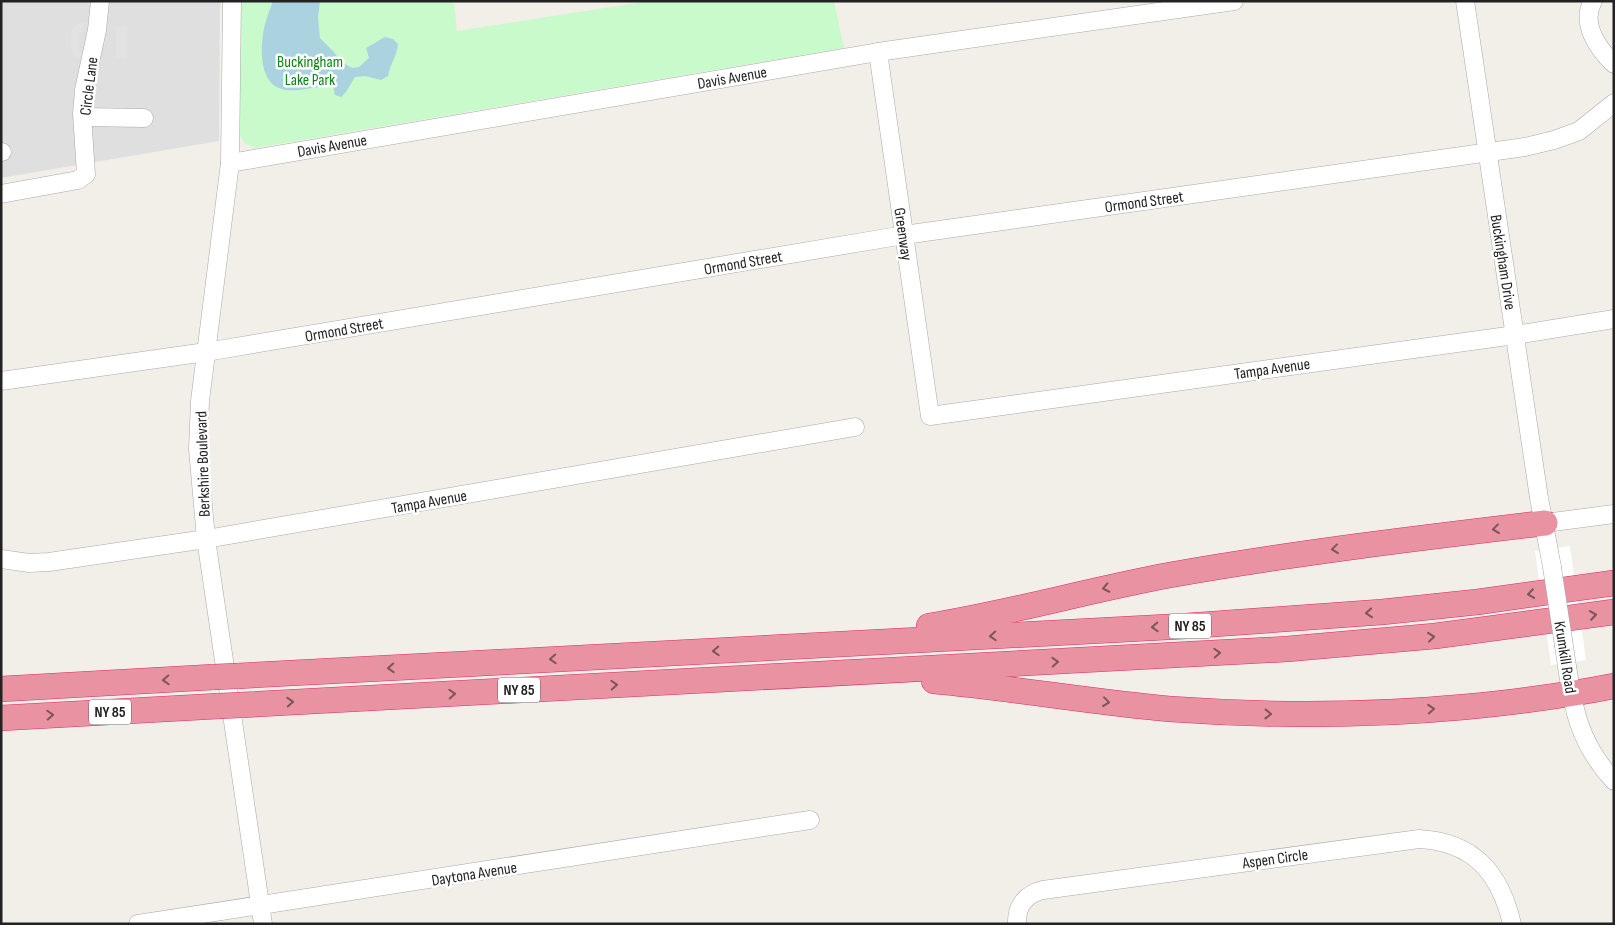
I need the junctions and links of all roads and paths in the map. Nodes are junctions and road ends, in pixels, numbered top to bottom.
1 (100, 1) edge
2 (232, 1) edge
3 (1234, 1) edge
4 (1465, 1) edge
5 (1593, 1) edge
6 (878, 52) junction
7 (1614, 64) edge
8 (1614, 102) edge
9 (83, 117) junction
10 (144, 118) dead end
11 (1487, 152) junction
12 (230, 163) junction
13 (1, 194) edge
14 (904, 235) junction
15 (1614, 319) edge
16 (1515, 335) junction
17 (206, 352) junction
18 (1, 381) edge
19 (930, 416) joint
20 (855, 427) dead end
21 (1614, 514) edge
22 (1545, 522) junction
23 (206, 539) junction
24 (1, 560) edge
25 (1614, 582) edge
26 (1614, 612) edge
27 (764, 648) junction
28 (796, 676) junction
29 (1614, 686) edge
30 (1, 689) edge
31 (1571, 695) junction
32 (2, 718) edge
33 (1614, 781) edge
34 (810, 820) dead end
35 (260, 906) junction
36 (138, 924) edge
37 (263, 924) edge
38 (1017, 924) edge
39 (1512, 924) edge

1 - 9 street, Circle Lane
2 - 12 street, Berkshire Boulevard
3 - 6 street, Davis Avenue
4 - 11 street, Buckingham Drive
5 - 7 street
6 - 12 street, Davis Avenue
6 - 14 street, Greenway
8 - 11 street, Ormond Street
9 - 10 street
9 - 13 street, Circle Lane
11 - 14 street, Ormond Street
11 - 16 street, Buckingham Drive
12 - 17 street, Berkshire Boulevard
14 - 17 street, Ormond Street
14 - 19 street, Greenway
15 - 16 street, Tampa Avenue
16 - 19 street, Tampa Avenue
16 - 22 street, Buckingham Drive
17 - 18 street, Ormond Street
17 - 23 street, Berkshire Boulevard
20 - 23 street, Tampa Avenue
21 - 22 street
22 -> 27 highway
22 - 31 street, Krumkill Road, bridge
23 - 24 street, Tampa Avenue
23 - 35 street, Berkshire Boulevard
25 -> 27 highway, NY 85
28 -> 26 highway, NY 85
27 -> 30 highway, NY 85
28 -> 31 highway
32 -> 28 highway, NY 85
29 - 31 highway
31 - 33 street, Krumkill Road
34 - 35 street, Daytona Avenue
35 - 36 street, Daytona Avenue
35 - 37 street, Berkshire Boulevard
38 - 39 street, Aspen Circle

